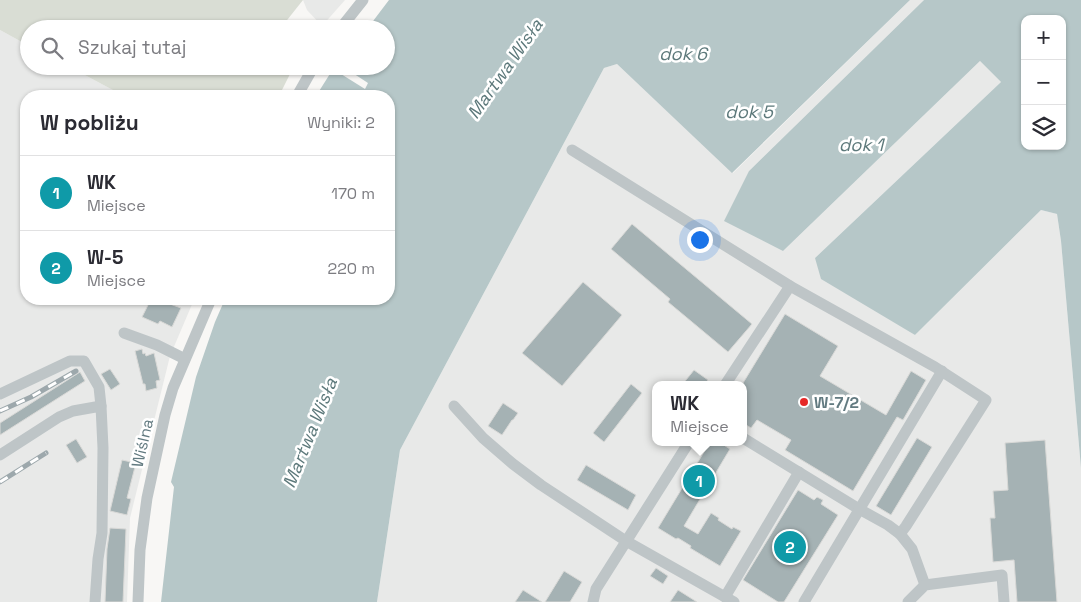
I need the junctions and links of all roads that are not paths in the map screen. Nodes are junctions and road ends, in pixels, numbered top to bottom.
1 (363, 0) edge
2 (347, 20) edge
3 (309, 75) edge
4 (300, 90) edge
5 (572, 150) dead end
6 (790, 286) junction
7 (208, 305) edge
8 (124, 333) dead end
9 (185, 359) junction
10 (942, 371) junction
11 (728, 381) edge
12 (0, 394) edge
13 (101, 406) junction
14 (454, 406) dead end
15 (747, 440) edge
16 (685, 446) edge
17 (0, 455) edge
18 (798, 472) junction
19 (859, 509) junction
20 (900, 534) junction
21 (626, 541) junction
22 (925, 585) junction
23 (729, 599) edge
24 (95, 602) edge
25 (138, 602) edge
26 (593, 602) edge
27 (804, 602) edge
28 (908, 602) edge
29 (1004, 602) edge

1 - 2 street
3 - 4 street
5 - 6 street
6 - 10 street
6 - 11 street
7 - 9 street, Wiślna
8 - 9 street
9 - 25 street, Wiślna
10 - 19 street
10 - 20 street
12 - 13 street
13 - 17 street
13 - 24 street
14 - 21 street
15 - 18 street
16 - 21 street
18 - 19 street
18 - 23 street
19 - 20 street
19 - 27 street
20 - 22 street
21 - 23 street
21 - 26 street
22 - 28 street
22 - 29 street

